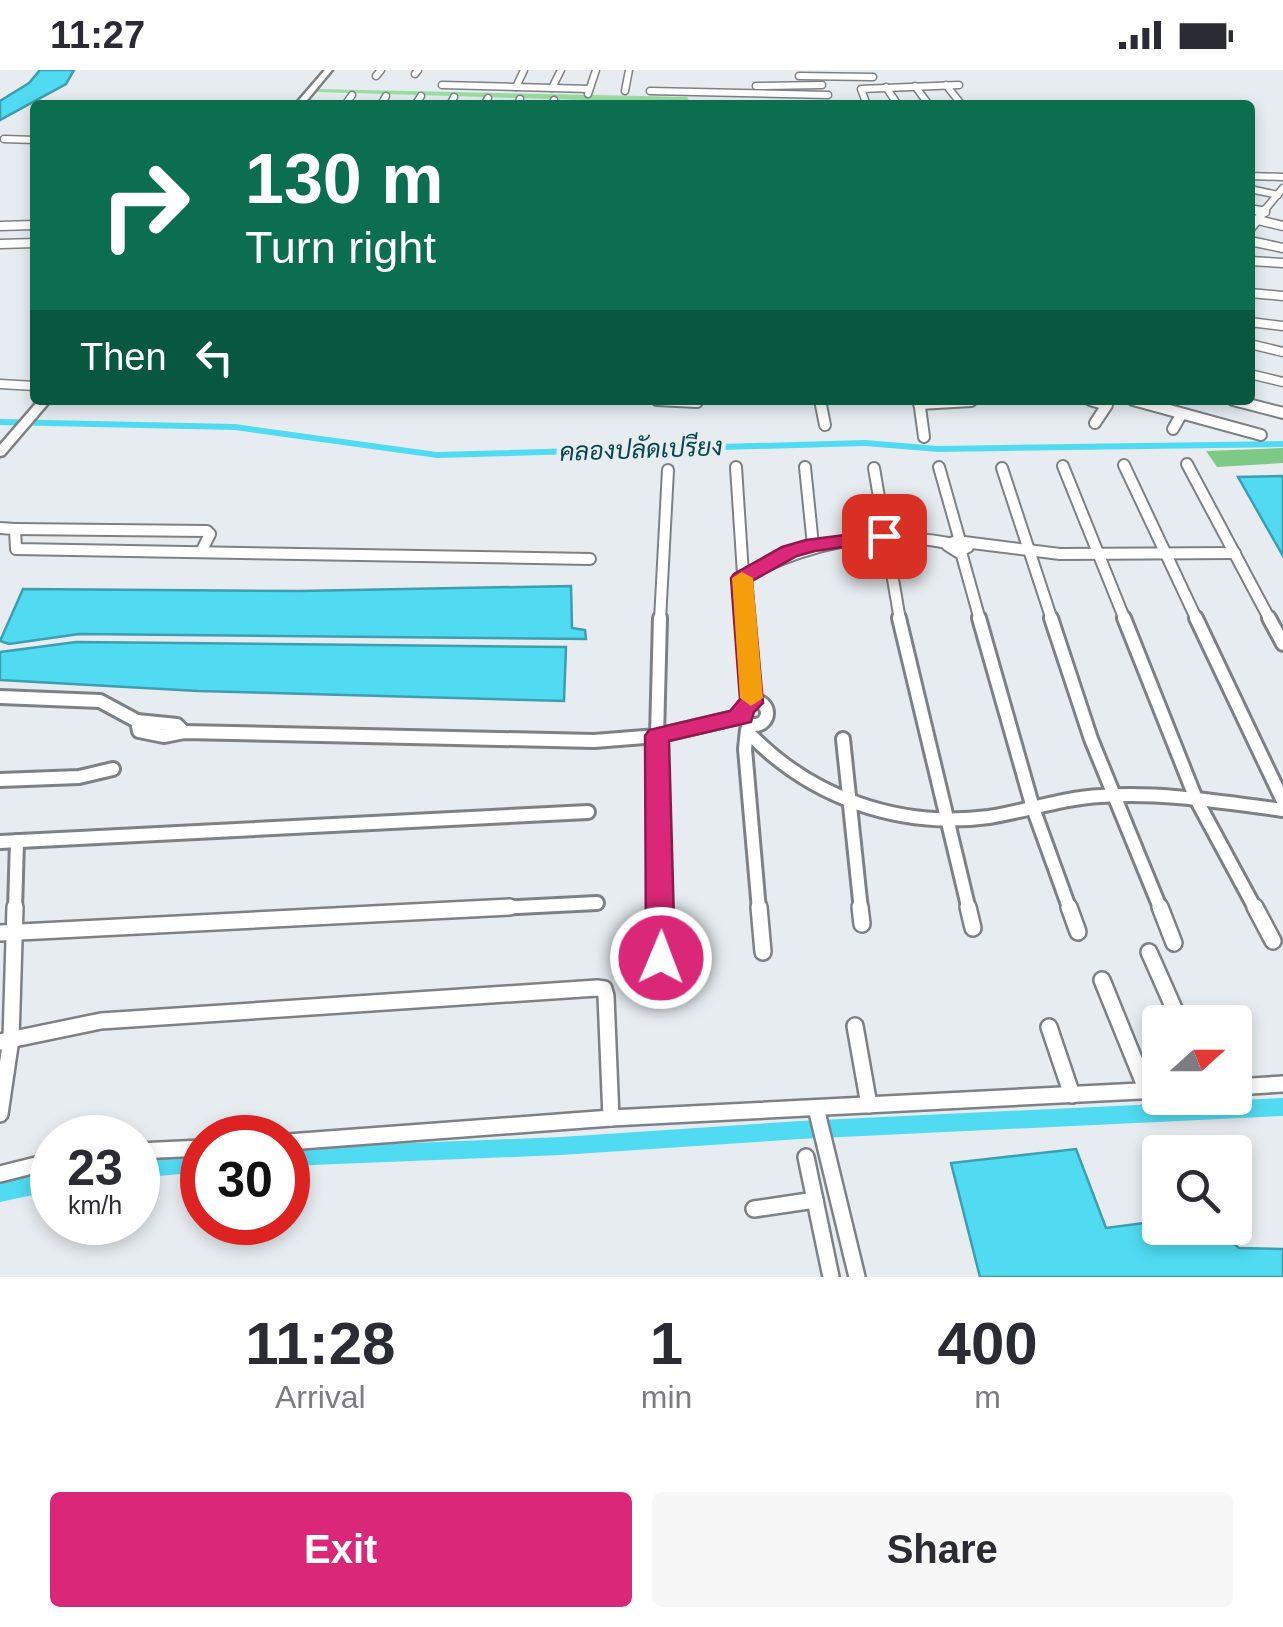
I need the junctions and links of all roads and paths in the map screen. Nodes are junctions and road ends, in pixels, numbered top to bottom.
1 (329, 70) edge
2 (381, 70) edge
3 (452, 70) edge
4 (489, 70) edge
5 (524, 70) edge
6 (561, 70) edge
7 (596, 70) edge
8 (628, 70) edge
9 (836, 73) edge
10 (871, 73) edge
11 (804, 74) edge
12 (903, 74) dead end
13 (376, 76) dead end
14 (480, 86) junction
15 (912, 86) junction
16 (946, 86) junction
17 (959, 86) dead end
18 (516, 87) junction
19 (886, 87) junction
20 (440, 88) joint
21 (552, 88) junction
22 (877, 88) junction
23 (650, 90) dead end
24 (624, 91) dead end
25 (695, 92) junction
26 (352, 95) dead end
27 (386, 96) dead end
28 (421, 96) dead end
29 (454, 96) dead end
30 (588, 97) edge
31 (303, 100) edge
32 (348, 100) edge
33 (384, 100) edge
34 (418, 100) edge
35 (452, 100) edge
36 (694, 100) edge
37 (864, 100) edge
38 (895, 100) edge
39 (925, 100) edge
40 (958, 100) edge
41 (4, 139) dead end
42 (30, 140) edge
43 (1255, 176) edge
44 (1283, 177) edge
45 (1278, 195) edge
46 (1283, 205) edge
47 (1255, 209) edge
48 (1265, 212) junction
49 (1258, 220) junction
50 (1255, 223) edge
51 (30, 225) edge
52 (0, 226) edge
53 (1283, 226) edge
54 (1255, 242) edge
55 (0, 244) edge
56 (30, 244) edge
57 (1283, 248) edge
58 (1255, 261) edge
59 (1283, 263) edge
60 (1255, 291) edge
61 (1283, 294) edge
62 (1255, 323) edge
63 (1283, 326) edge
64 (1255, 345) edge
65 (1283, 352) edge
66 (1255, 375) edge
67 (1283, 382) edge
68 (0, 384) edge
69 (30, 386) edge
70 (40, 405) edge
71 (821, 405) edge
72 (919, 405) edge
73 (1108, 405) edge
74 (1149, 405) edge
75 (1254, 405) edge
76 (1283, 412) edge
77 (1181, 415) junction
78 (1095, 423) dead end
79 (825, 425) dead end
80 (1173, 429) dead end
81 (1261, 435) dead end
82 (924, 437) dead end
83 (0, 452) edge
84 (1186, 464) dead end
85 (1124, 465) dead end
86 (1063, 466) dead end
87 (805, 467) dead end
88 (736, 468) dead end
89 (874, 468) dead end
90 (939, 468) dead end
91 (1002, 468) dead end
92 (668, 470) dead end
93 (0, 528) edge
94 (15, 529) junction
95 (884, 536) junction
96 (813, 545) junction
97 (959, 546) junction
98 (202, 550) junction
99 (1167, 551) junction
100 (1235, 553) junction
101 (1030, 555) junction
102 (1099, 555) junction
103 (590, 559) dead end
104 (741, 578) junction
105 (1283, 644) edge
106 (0, 696) edge
107 (752, 703) junction
108 (746, 723) junction
109 (657, 736) junction
110 (843, 739) dead end
111 (112, 769) dead end
112 (0, 780) edge
113 (1112, 796) junction
114 (1196, 798) junction
115 (850, 802) junction
116 (1283, 802) edge
117 (1033, 808) junction
118 (1283, 810) edge
119 (588, 812) dead end
120 (944, 816) junction
121 (17, 841) junction
122 (0, 842) edge
123 (597, 904) dead end
124 (862, 924) dead end
125 (973, 928) dead end
126 (1078, 932) dead end
127 (8, 933) edge
128 (1273, 942) dead end
129 (1174, 944) dead end
130 (763, 952) dead end
131 (1149, 952) dead end
132 (661, 958) dead end
133 (1102, 980) dead end
134 (1172, 1005) edge
135 (855, 1026) dead end
136 (1049, 1027) dead end
137 (6, 1041) edge
138 (1142, 1067) edge
139 (1283, 1084) edge
140 (1252, 1086) edge
141 (1142, 1092) edge
142 (1072, 1095) junction
143 (869, 1106) junction
144 (816, 1108) junction
145 (0, 1114) edge
146 (611, 1118) junction
147 (310, 1140) edge
148 (806, 1157) dead end
149 (30, 1166) edge
150 (0, 1174) edge
151 (815, 1200) junction
152 (754, 1209) dead end
153 (831, 1277) edge
154 (858, 1277) edge

1 - 31 main road
2 - 13 street
3 - 20 street
4 - 14 street
5 - 18 street
6 - 21 street
7 - 30 street
8 - 24 street
9 - 10 street
9 - 11 street
10 - 22 street
12 - 15 street
14 - 18 street
14 - 20 street
15 - 16 street
15 - 19 street
15 - 39 street
16 - 17 street
16 - 40 street
18 - 21 street
19 - 22 street
19 - 38 street
21 - 30 street
22 - 37 street
23 - 25 street
25 - 25 street
25 - 36 street
26 - 32 street
27 - 33 street
28 - 34 street
29 - 35 street
41 - 42 street
43 - 44 street
45 - 46 street
45 - 48 street
47 - 48 street
48 - 49 street
49 - 50 street
49 - 53 street
51 - 52 street
54 - 57 street
55 - 56 street
58 - 59 street
60 - 61 street
62 - 63 street
64 - 65 street
66 - 67 street
68 - 69 street
70 - 83 main road
71 - 79 street
72 - 82 street
73 - 78 street
74 - 77 street
75 - 76 street
77 - 80 street
77 - 81 street
84 - 100 street
85 - 99 street
86 - 102 street
87 - 96 street
88 - 104 street
89 - 95 street
90 - 97 street
91 - 101 street
92 - 109 street
93 - 94 street
94 - 98 street
94 - 98 street
95 - 96 street
95 - 97 street
95 - 120 street
96 - 104 street
97 - 101 street
97 - 117 street
98 - 103 street
99 - 100 street
99 - 102 street
99 - 116 street
100 - 105 street
101 - 102 street
101 - 113 street
102 - 114 street
104 - 107 street
106 - 109 street
107 - 108 street
107 - 108 street
108 - 109 street
108 - 115 street
108 - 130 street
109 - 132 street
110 - 115 street
111 - 112 street
113 - 114 street
113 - 117 street
113 - 129 street
114 - 118 street
114 - 128 street
115 - 120 street
115 - 124 street
117 - 120 street
117 - 126 street
119 - 121 street
120 - 125 street
121 - 122 street
121 - 127 street
123 - 127 street
127 - 137 street
131 - 134 street
133 - 138 street
135 - 143 street
136 - 142 street
137 - 145 street
137 - 146 street
139 - 140 street
141 - 142 street
142 - 143 street
143 - 144 street
144 - 146 street
144 - 154 street
146 - 147 street
148 - 151 street
149 - 150 street
151 - 152 street
151 - 153 street

